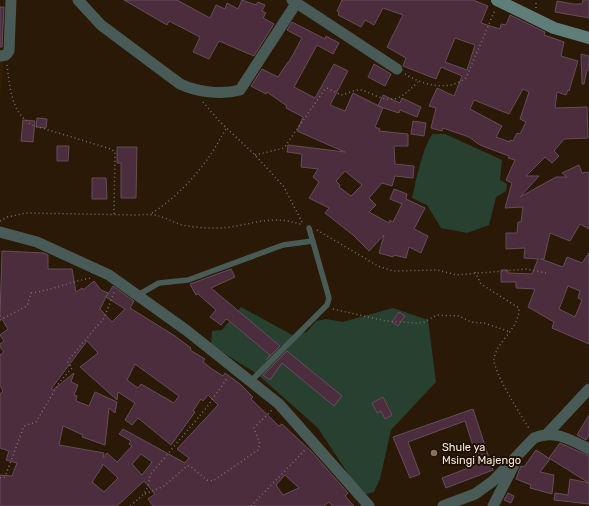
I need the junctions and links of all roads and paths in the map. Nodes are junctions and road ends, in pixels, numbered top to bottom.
1 (11, 0) edge
2 (78, 0) edge
3 (498, 0) edge
4 (294, 1) edge
5 (589, 38) edge
6 (3, 55) edge
7 (397, 69) joint
8 (418, 82) junction
9 (191, 89) junction
10 (227, 127) junction
11 (255, 155) junction
12 (152, 213) junction
13 (114, 214) junction
14 (0, 221) edge
15 (309, 228) joint
16 (0, 232) edge
17 (313, 241) junction
18 (474, 272) junction
19 (546, 273) dead end
20 (109, 275) junction
21 (119, 281) junction
22 (138, 295) junction
23 (326, 308) junction
24 (0, 320) edge
25 (511, 332) junction
26 (234, 368) junction
27 (250, 381) junction
28 (589, 390) edge
29 (279, 404) junction
30 (547, 434) junction
31 (534, 438) junction
32 (313, 440) junction
33 (589, 449) edge
34 (518, 456) junction
35 (0, 478) edge
36 (144, 494) junction
37 (130, 506) edge
38 (251, 506) edge
39 (369, 506) edge
40 (443, 506) edge
41 (493, 506) edge

1 - 6 street
2 - 9 street
3 - 5 street
3 - 8 path
4 - 7 street
4 - 9 street
6 - 13 path
7 - 8 path
8 - 11 path
9 - 10 path
10 - 11 path
10 - 12 path
11 - 12 path
12 - 13 path
13 - 14 path
15 - 17 lane
15 - 18 path
16 - 20 street
17 - 22 lane
17 - 23 lane
18 - 19 path
18 - 25 path
20 - 21 street
20 - 24 path
21 - 22 street
21 - 35 path
22 - 26 street
23 - 25 path
23 - 27 lane
25 - 31 path
26 - 27 street
26 - 36 path
27 - 29 street
28 - 30 street
29 - 32 street
29 - 36 path
30 - 31 street
30 - 33 street
31 - 34 street
32 - 38 path
32 - 39 street
34 - 40 street
34 - 41 street
36 - 37 path

